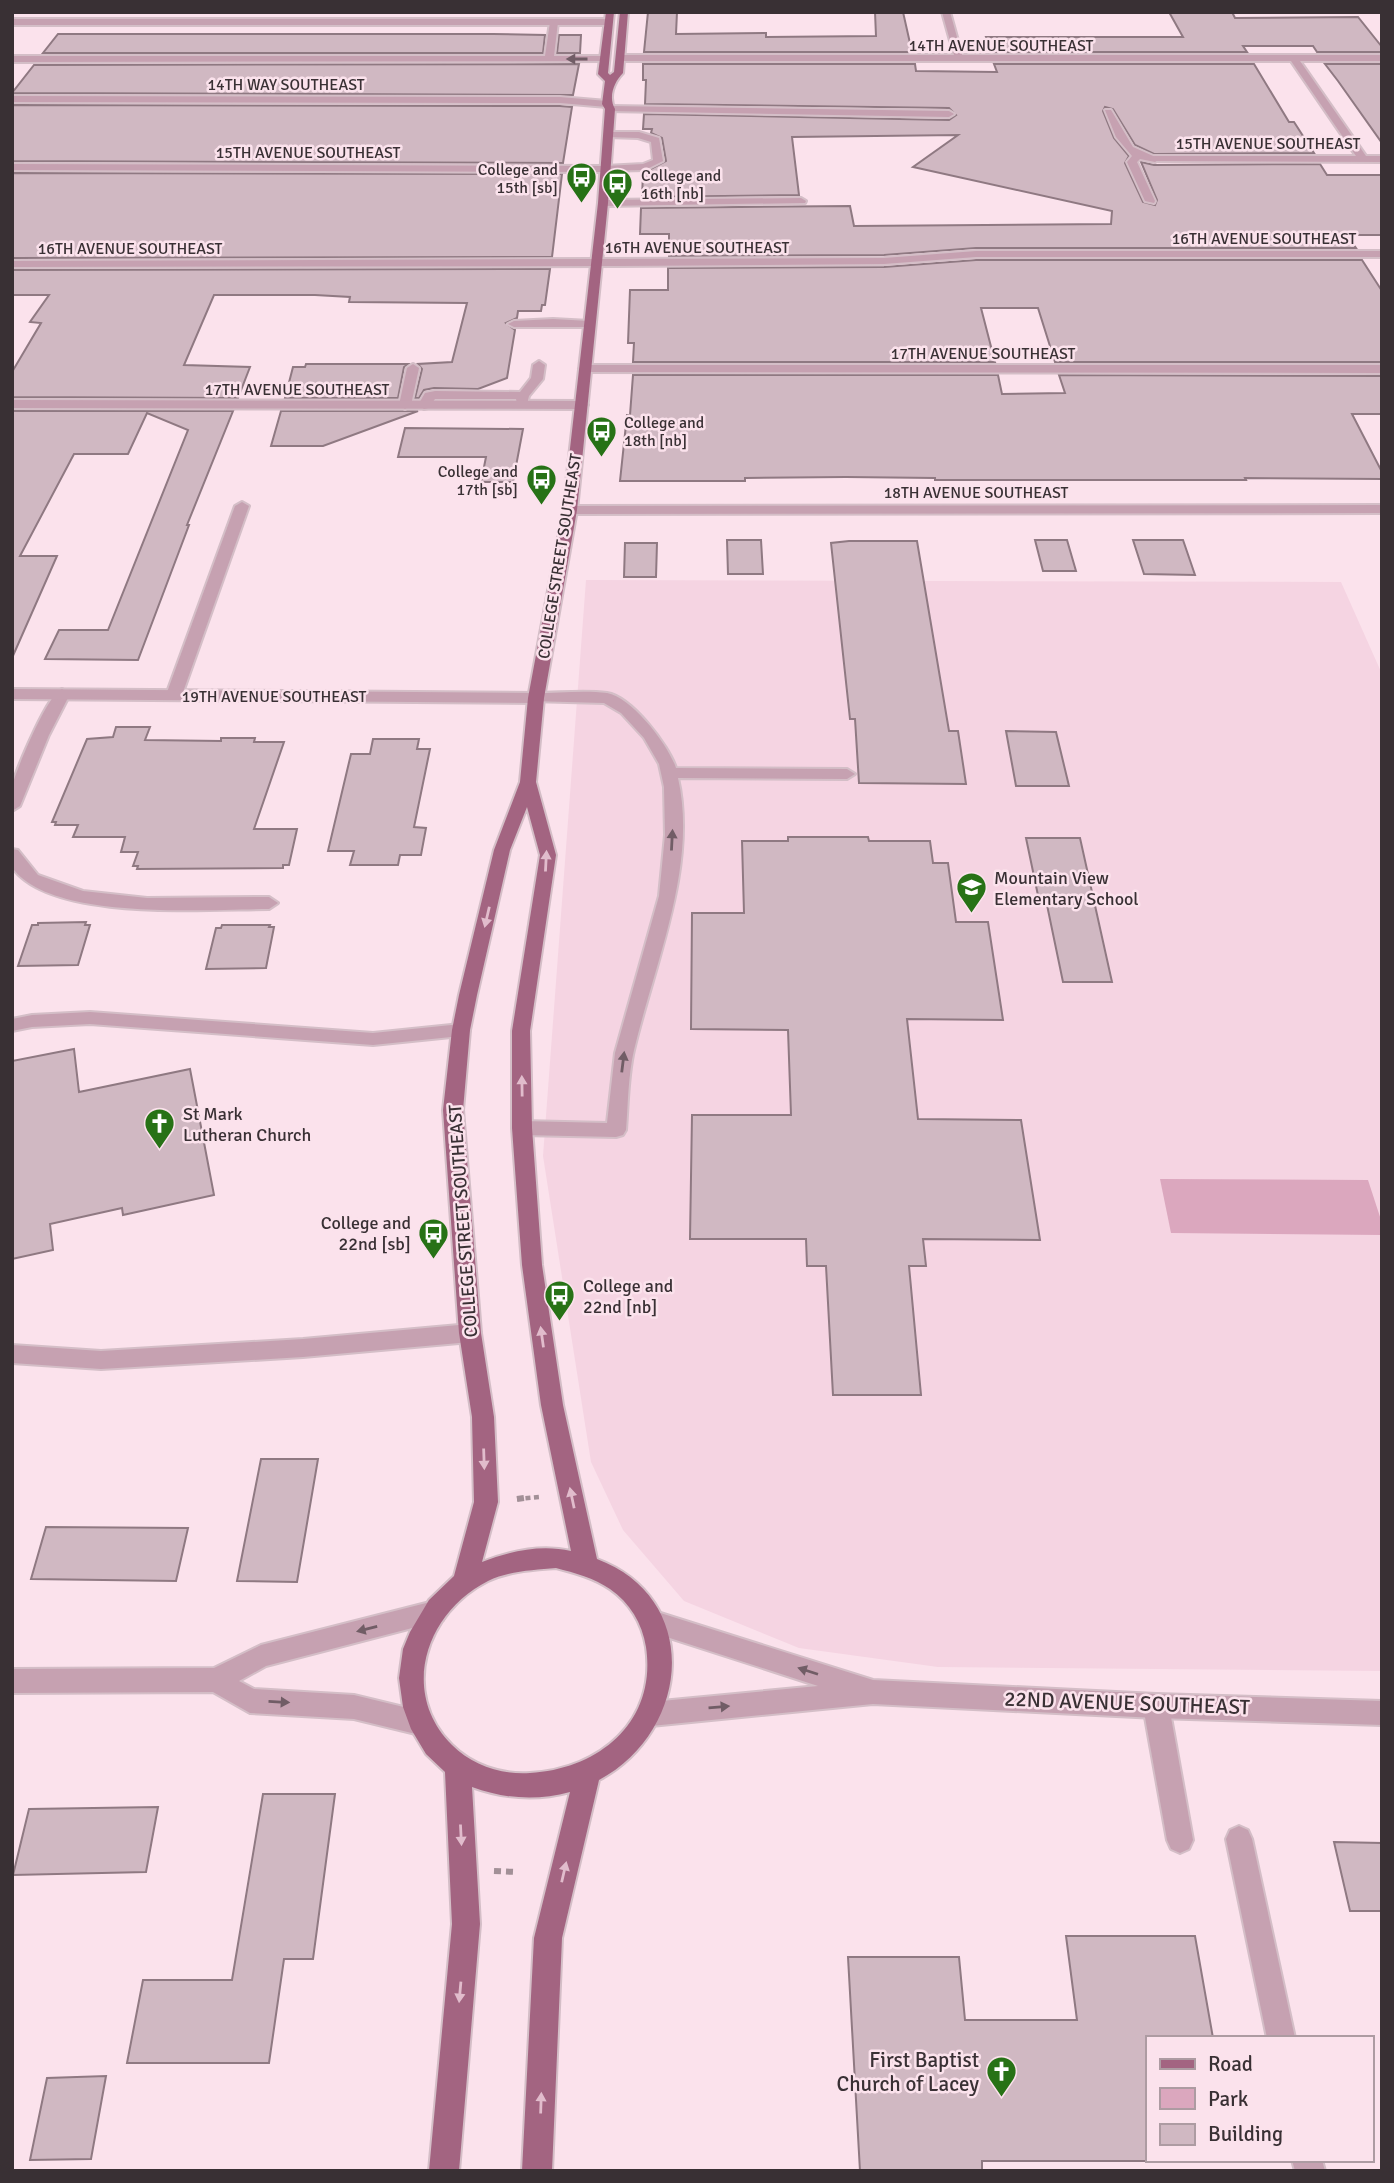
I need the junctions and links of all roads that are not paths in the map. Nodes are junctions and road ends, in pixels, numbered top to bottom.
1 (624, 12) edge
2 (946, 12) edge
3 (609, 17) edge
4 (12, 22) edge
5 (554, 22) junction
6 (621, 58) junction
7 (1294, 58) junction
8 (1382, 58) edge
9 (12, 59) edge
10 (549, 59) junction
11 (604, 59) junction
12 (959, 59) junction
13 (610, 80) junction
14 (12, 99) edge
15 (609, 103) junction
16 (1108, 112) dead end
17 (949, 114) dead end
18 (608, 134) junction
19 (1137, 157) junction
20 (1363, 159) junction
21 (1382, 159) edge
22 (12, 167) edge
23 (605, 169) junction
24 (801, 201) dead end
25 (1150, 201) dead end
26 (603, 203) junction
27 (1382, 254) edge
28 (12, 264) edge
29 (595, 264) junction
30 (514, 324) dead end
31 (589, 324) junction
32 (539, 365) dead end
33 (413, 368) dead end
34 (585, 369) junction
35 (1382, 369) edge
36 (522, 400) junction
37 (12, 404) edge
38 (405, 405) junction
39 (582, 405) junction
40 (242, 506) dead end
41 (1382, 509) edge
42 (570, 510) junction
43 (12, 694) edge
44 (62, 694) junction
45 (174, 695) junction
46 (536, 698) junction
47 (670, 773) junction
48 (848, 774) dead end
49 (528, 782) junction
50 (12, 806) edge
51 (12, 853) edge
52 (269, 902) dead end
53 (12, 1025) edge
54 (461, 1030) junction
55 (522, 1128) junction
56 (470, 1333) junction
57 (12, 1354) edge
58 (586, 1565) junction
59 (465, 1582) junction
60 (434, 1612) junction
61 (651, 1621) junction
62 (216, 1680) junction
63 (12, 1681) edge
64 (873, 1692) junction
65 (1156, 1706) junction
66 (1382, 1713) edge
67 (651, 1714) junction
68 (420, 1723) junction
69 (458, 1767) junction
70 (587, 1776) junction
71 (1239, 1839) dead end
72 (1180, 1840) dead end
73 (1281, 2036) edge
74 (444, 2171) edge
75 (537, 2171) edge

1 - 6 main road, COLLEGE STREET SOUTHEAST
2 - 12 street
3 - 5 street
3 - 11 main road, COLLEGE STREET SOUTHEAST
4 - 5 street
5 - 10 street
6 - 12 street, 14TH AVENUE SOUTHEAST
6 - 13 main road, COLLEGE STREET SOUTHEAST
7 - 8 street, 14TH AVENUE SOUTHEAST
7 - 12 street, 14TH AVENUE SOUTHEAST
7 - 20 street
9 - 10 street
11 -> 10 street
11 - 13 main road, COLLEGE STREET SOUTHEAST
13 - 15 main road, COLLEGE STREET SOUTHEAST
14 - 15 street, 14TH WAY SOUTHEAST
15 - 17 street, 14TH WAY SOUTHEAST
15 - 18 main road, COLLEGE STREET SOUTHEAST
16 - 19 street
18 - 23 main road, COLLEGE STREET SOUTHEAST
18 - 23 street, 15TH AVENUE SOUTHEAST
19 - 20 street, 15TH AVENUE SOUTHEAST
19 - 25 street
20 - 21 street, 15TH AVENUE SOUTHEAST
22 - 23 street, 15TH AVENUE SOUTHEAST
23 - 26 main road, COLLEGE STREET SOUTHEAST
24 - 26 street
26 - 29 main road, COLLEGE STREET SOUTHEAST
27 - 29 street, 16TH AVENUE SOUTHEAST
28 - 29 street, 16TH AVENUE SOUTHEAST
29 - 31 main road, COLLEGE STREET SOUTHEAST
30 - 31 street
31 - 34 main road, COLLEGE STREET SOUTHEAST
32 - 36 street
33 - 38 street
34 - 35 street, 17TH AVENUE SOUTHEAST
34 - 39 main road, COLLEGE STREET SOUTHEAST
36 - 38 street, 17TH AVENUE SOUTHEAST
36 - 39 street, 17TH AVENUE SOUTHEAST
37 - 38 street, 17TH AVENUE SOUTHEAST
39 - 42 main road, COLLEGE STREET SOUTHEAST
40 - 45 street
41 - 42 street, 18TH AVENUE SOUTHEAST
42 - 46 main road, COLLEGE STREET SOUTHEAST
43 - 44 street, 19TH AVENUE SOUTHEAST
44 - 45 street, 19TH AVENUE SOUTHEAST
44 - 50 street
45 - 46 street, 19TH AVENUE SOUTHEAST
46 - 47 street, 19TH AVENUE SOUTHEAST
46 - 49 main road, COLLEGE STREET SOUTHEAST
47 - 48 street
55 -> 47 street
49 -> 54 main road, COLLEGE STREET SOUTHEAST
55 -> 49 main road, COLLEGE STREET SOUTHEAST
51 - 52 street
53 - 54 street
54 - 56 main road, COLLEGE STREET SOUTHEAST
58 -> 55 main road, COLLEGE STREET SOUTHEAST
56 - 57 street
56 -> 59 main road, COLLEGE STREET SOUTHEAST
58 - 59 main road
58 - 61 main road
59 - 60 main road
60 -> 62 street
60 - 68 main road
64 -> 61 street, 22ND AVENUE SOUTHEAST
61 - 67 main road
62 - 63 street
62 -> 68 street
64 - 65 street, 22ND AVENUE SOUTHEAST
67 -> 64 street, 22ND AVENUE SOUTHEAST
65 - 66 street, 22ND AVENUE SOUTHEAST
65 - 72 street
67 - 70 main road
68 - 69 main road
69 - 70 main road
69 -> 74 main road
75 -> 70 main road
71 - 73 street

